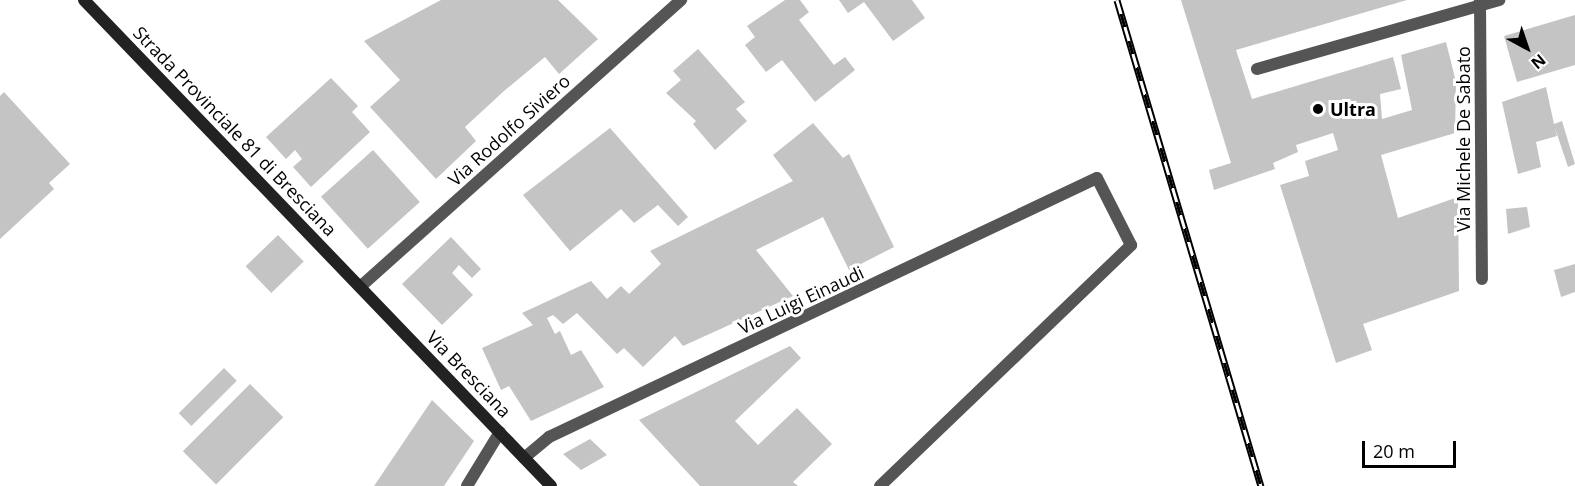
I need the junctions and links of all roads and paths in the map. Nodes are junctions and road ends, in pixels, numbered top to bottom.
1 (84, 0) edge
2 (681, 0) edge
3 (1499, 0) edge
4 (1480, 3) edge
5 (1257, 69) dead end
6 (1482, 279) dead end
7 (360, 287) junction
8 (500, 432) junction
9 (524, 458) junction
10 (467, 486) edge
11 (551, 486) edge
12 (880, 486) edge

1 - 7 main road, Strada Provinciale 81 di Bresciana
2 - 7 street, Via Rodolfo Siviero
3 - 4 street
4 - 5 street
4 - 6 street, Via Michele De Sabato
7 - 8 main road, Via Bresciana
8 - 9 main road, Via Bresciana
8 - 10 street
9 - 11 main road, Via Bresciana
9 - 12 street, Via Luigi Einaudi

